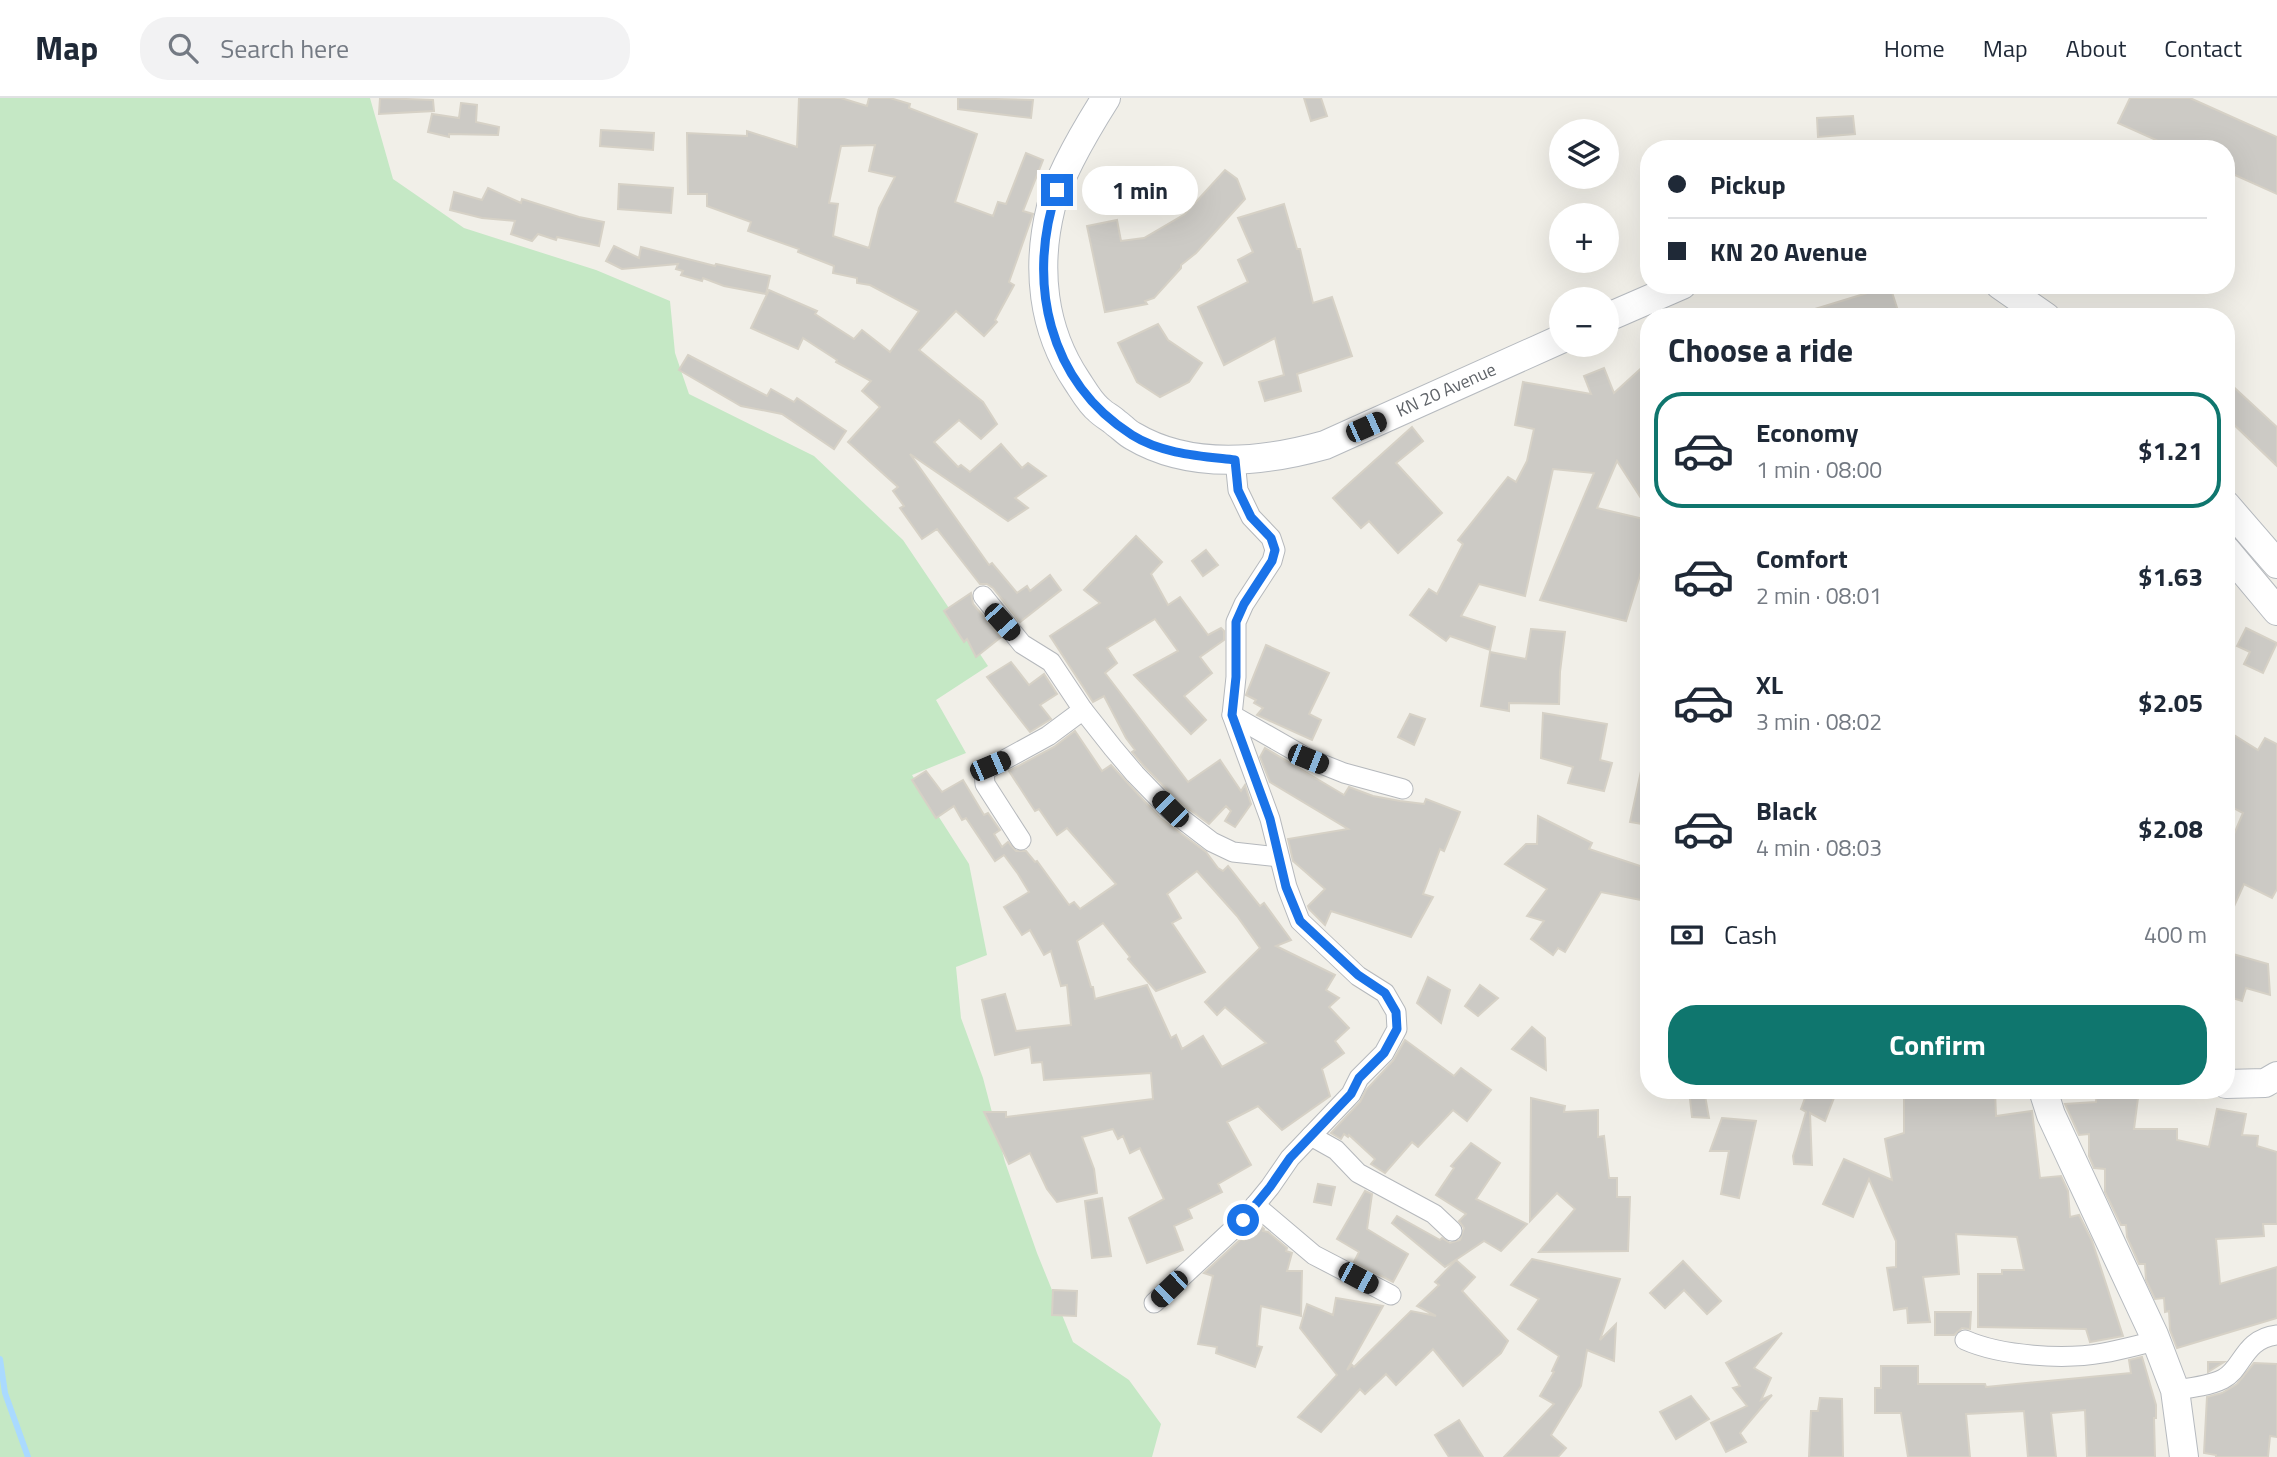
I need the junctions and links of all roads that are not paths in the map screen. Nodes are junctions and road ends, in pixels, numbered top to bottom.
1 (1106, 98) edge
2 (1661, 294) edge
3 (2013, 294) edge
4 (2033, 308) edge
5 (1619, 312) edge
6 (1549, 344) edge
7 (1235, 460) junction
8 (2235, 515) edge
9 (2235, 561) edge
10 (2277, 564) edge
11 (984, 596) dead end
12 (2277, 611) edge
13 (1083, 710) junction
14 (1232, 715) junction
15 (1403, 789) dead end
16 (1021, 840) dead end
17 (1279, 857) junction
18 (2273, 1083) edge
19 (2235, 1084) edge
20 (2046, 1099) edge
21 (1311, 1136) junction
22 (1255, 1205) junction
23 (1452, 1231) dead end
24 (1391, 1295) dead end
25 (1154, 1303) dead end
26 (2277, 1335) edge
27 (1965, 1340) dead end
28 (2156, 1341) junction
29 (2175, 1390) junction
30 (2184, 1457) edge

1 - 7 main road, KN 20 Avenue
2 - 5 main road
3 - 4 main road
6 - 7 main road, KN 20 Avenue
7 - 14 street
8 - 10 main road
9 - 12 main road
11 - 13 street
13 - 16 street
13 - 17 street
14 - 15 street
14 - 17 street
17 - 21 street
18 - 19 main road
20 - 28 main road
21 - 22 street
21 - 23 street
22 - 24 street
22 - 25 street
26 - 29 street
27 - 28 street
28 - 29 main road
29 - 30 main road

